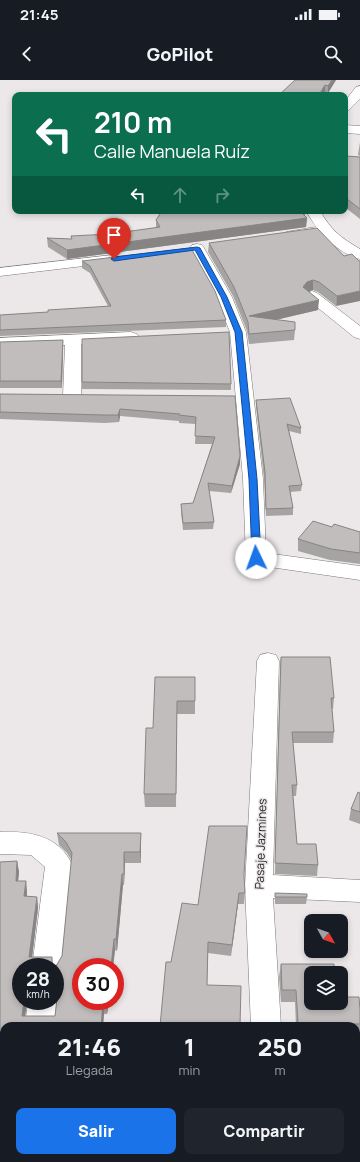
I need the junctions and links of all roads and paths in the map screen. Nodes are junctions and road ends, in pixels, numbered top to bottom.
1 (360, 89) edge
2 (348, 105) edge
3 (348, 129) edge
4 (360, 130) edge
5 (315, 214) edge
6 (325, 230) junction
7 (280, 237) edge
8 (360, 239) edge
9 (337, 241) junction
10 (197, 248) dead end
11 (360, 255) edge
12 (129, 257) edge
13 (0, 272) edge
14 (312, 296) edge
15 (360, 334) edge
16 (144, 336) edge
17 (73, 339) junction
18 (0, 342) edge
19 (72, 396) edge
20 (360, 573) edge
21 (268, 661) dead end
22 (11, 842) edge
23 (259, 886) junction
24 (360, 891) edge
25 (48, 958) edge
26 (42, 1010) edge
27 (40, 1022) edge
28 (266, 1022) edge

1 - 2 street
3 - 4 street
5 - 6 street
6 - 7 street
6 - 9 street
8 - 9 street
9 - 11 street
10 - 20 street
12 - 13 street
14 - 15 street
16 - 17 street
17 - 18 street
17 - 19 street
21 - 23 street, Pasaje Jazmines
22 - 25 street
23 - 24 street
23 - 28 street, Pasaje Jazmines
26 - 27 street

